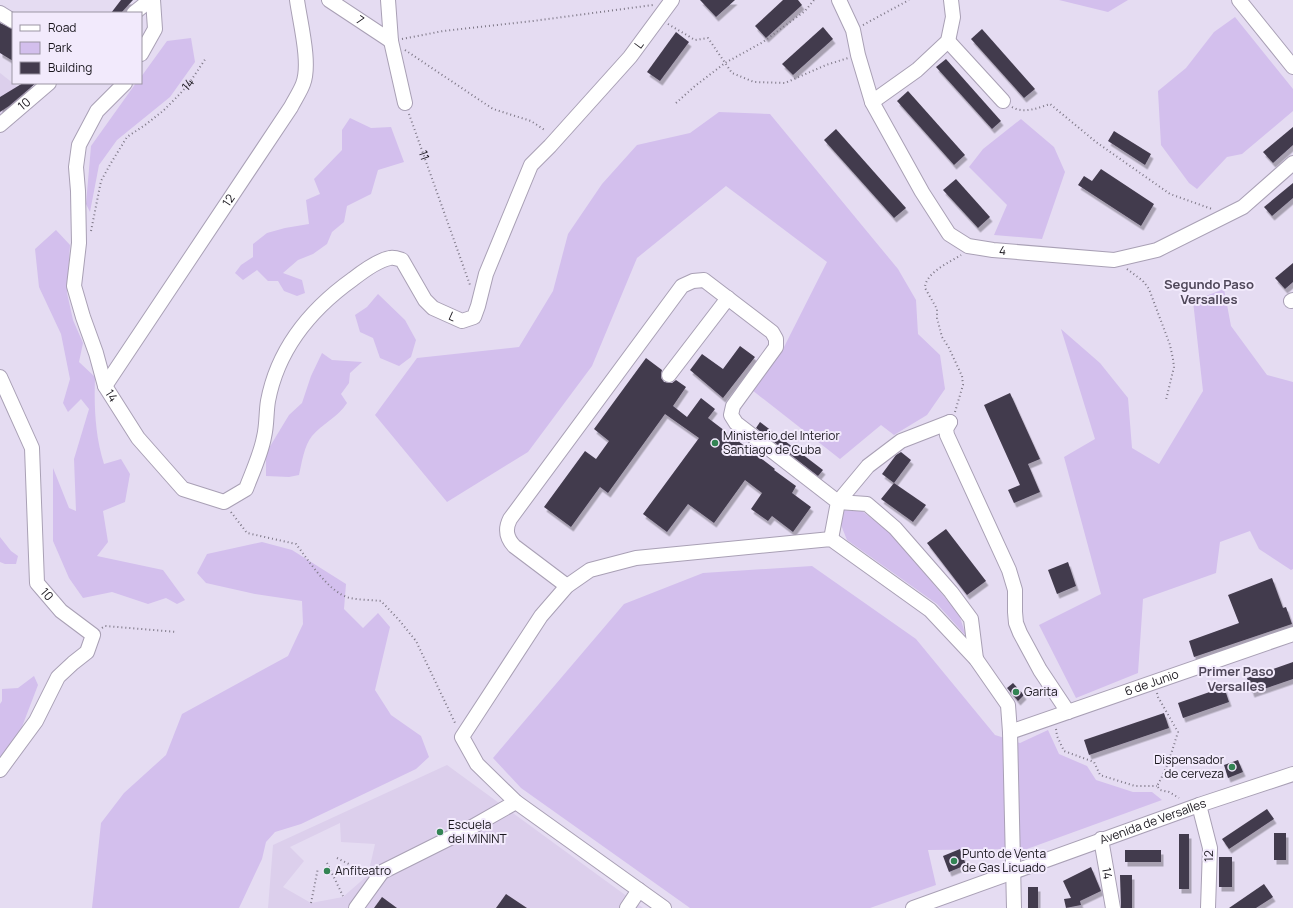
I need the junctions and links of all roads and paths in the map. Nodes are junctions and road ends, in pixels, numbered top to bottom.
1 (151, 0) edge
2 (297, 0) edge
3 (329, 0) edge
4 (388, 0) edge
5 (814, 0) edge
6 (839, 0) edge
7 (909, 0) edge
8 (951, 0) edge
9 (1239, 0) edge
10 (671, 1) edge
11 (0, 12) edge
12 (135, 12) edge
13 (658, 19) junction
14 (12, 20) edge
15 (853, 30) junction
16 (391, 41) junction
17 (948, 41) junction
18 (142, 52) edge
19 (858, 55) junction
20 (206, 58) dead end
21 (725, 63) junction
22 (1293, 67) edge
23 (48, 84) edge
24 (124, 84) edge
25 (1003, 101) joint
26 (872, 102) junction
27 (405, 103) joint
28 (676, 103) dead end
29 (0, 125) edge
30 (561, 134) junction
31 (1293, 163) edge
32 (1228, 214) junction
33 (78, 243) junction
34 (968, 246) junction
35 (1114, 260) junction
36 (728, 298) junction
37 (478, 306) junction
38 (669, 375) dead end
39 (0, 377) edge
40 (105, 386) junction
41 (1166, 400) dead end
42 (950, 422) junction
43 (224, 502) junction
44 (838, 502) junction
45 (831, 539) junction
46 (567, 586) junction
47 (177, 632) dead end
48 (1293, 634) edge
49 (93, 635) junction
50 (976, 659) junction
51 (1156, 682) junction
52 (1068, 712) junction
53 (1054, 717) junction
54 (1010, 732) junction
55 (462, 737) junction
56 (0, 770) edge
57 (1293, 774) edge
58 (1157, 786) junction
59 (1179, 798) dead end
60 (516, 802) junction
61 (1199, 805) junction
62 (1101, 839) junction
63 (337, 858) dead end
64 (327, 863) dead end
65 (318, 868) dead end
66 (1013, 872) junction
67 (368, 875) dead end
68 (639, 890) junction
69 (344, 896) dead end
70 (311, 903) dead end
71 (356, 908) edge
72 (627, 908) edge
73 (664, 908) edge
74 (913, 908) edge
75 (1014, 908) edge
76 (1113, 908) edge
77 (1208, 908) edge

1 - 12 street
1 - 18 street
2 - 40 street, 12
3 - 16 street, 7
4 - 16 street
5 - 21 path
6 - 15 street, 4
7 - 15 path
8 - 17 street
9 - 22 street
10 - 13 street, L
10 - 16 path
11 - 14 street
13 - 21 path
13 - 30 street, L
15 - 19 street, 4
16 - 27 street
16 - 30 path
17 - 25 street
17 - 26 street
19 - 21 path
19 - 26 street, 4
20 - 33 path, 14
21 - 28 path
23 - 29 street, 10
24 - 33 street, 14
25 - 32 path
26 - 34 street, 4
27 - 37 path, 11
30 - 37 street, L
31 - 32 street, 4
32 - 35 street, 4
33 - 40 street, 14
34 - 35 street, 4
34 - 42 path
35 - 41 path
36 - 38 street
36 - 44 street
36 - 46 street
37 - 43 street, L
39 - 49 street, 10
40 - 43 street, 14
42 - 44 street
42 - 52 street
43 - 55 path
44 - 45 street
44 - 50 street
45 - 46 street
45 - 50 street
46 - 55 street
47 - 49 path
48 - 51 street, 6 de Junio
49 - 56 street
50 - 54 street
51 - 52 street, 6 de Junio
51 - 58 path
52 - 53 street, 6 de Junio
53 - 54 street, 6 de Junio
53 - 58 path
54 - 66 street
55 - 60 street
57 - 61 street, Avenida de Versalles
58 - 59 path
60 - 68 street
60 - 71 street
61 - 62 street, Avenida de Versalles
61 - 77 street, 12
62 - 66 street, Avenida de Versalles
62 - 76 street, 14
63 - 67 path
64 - 69 path
65 - 70 path
66 - 74 street, Avenida de Versalles
66 - 75 street
68 - 72 street
68 - 73 street

